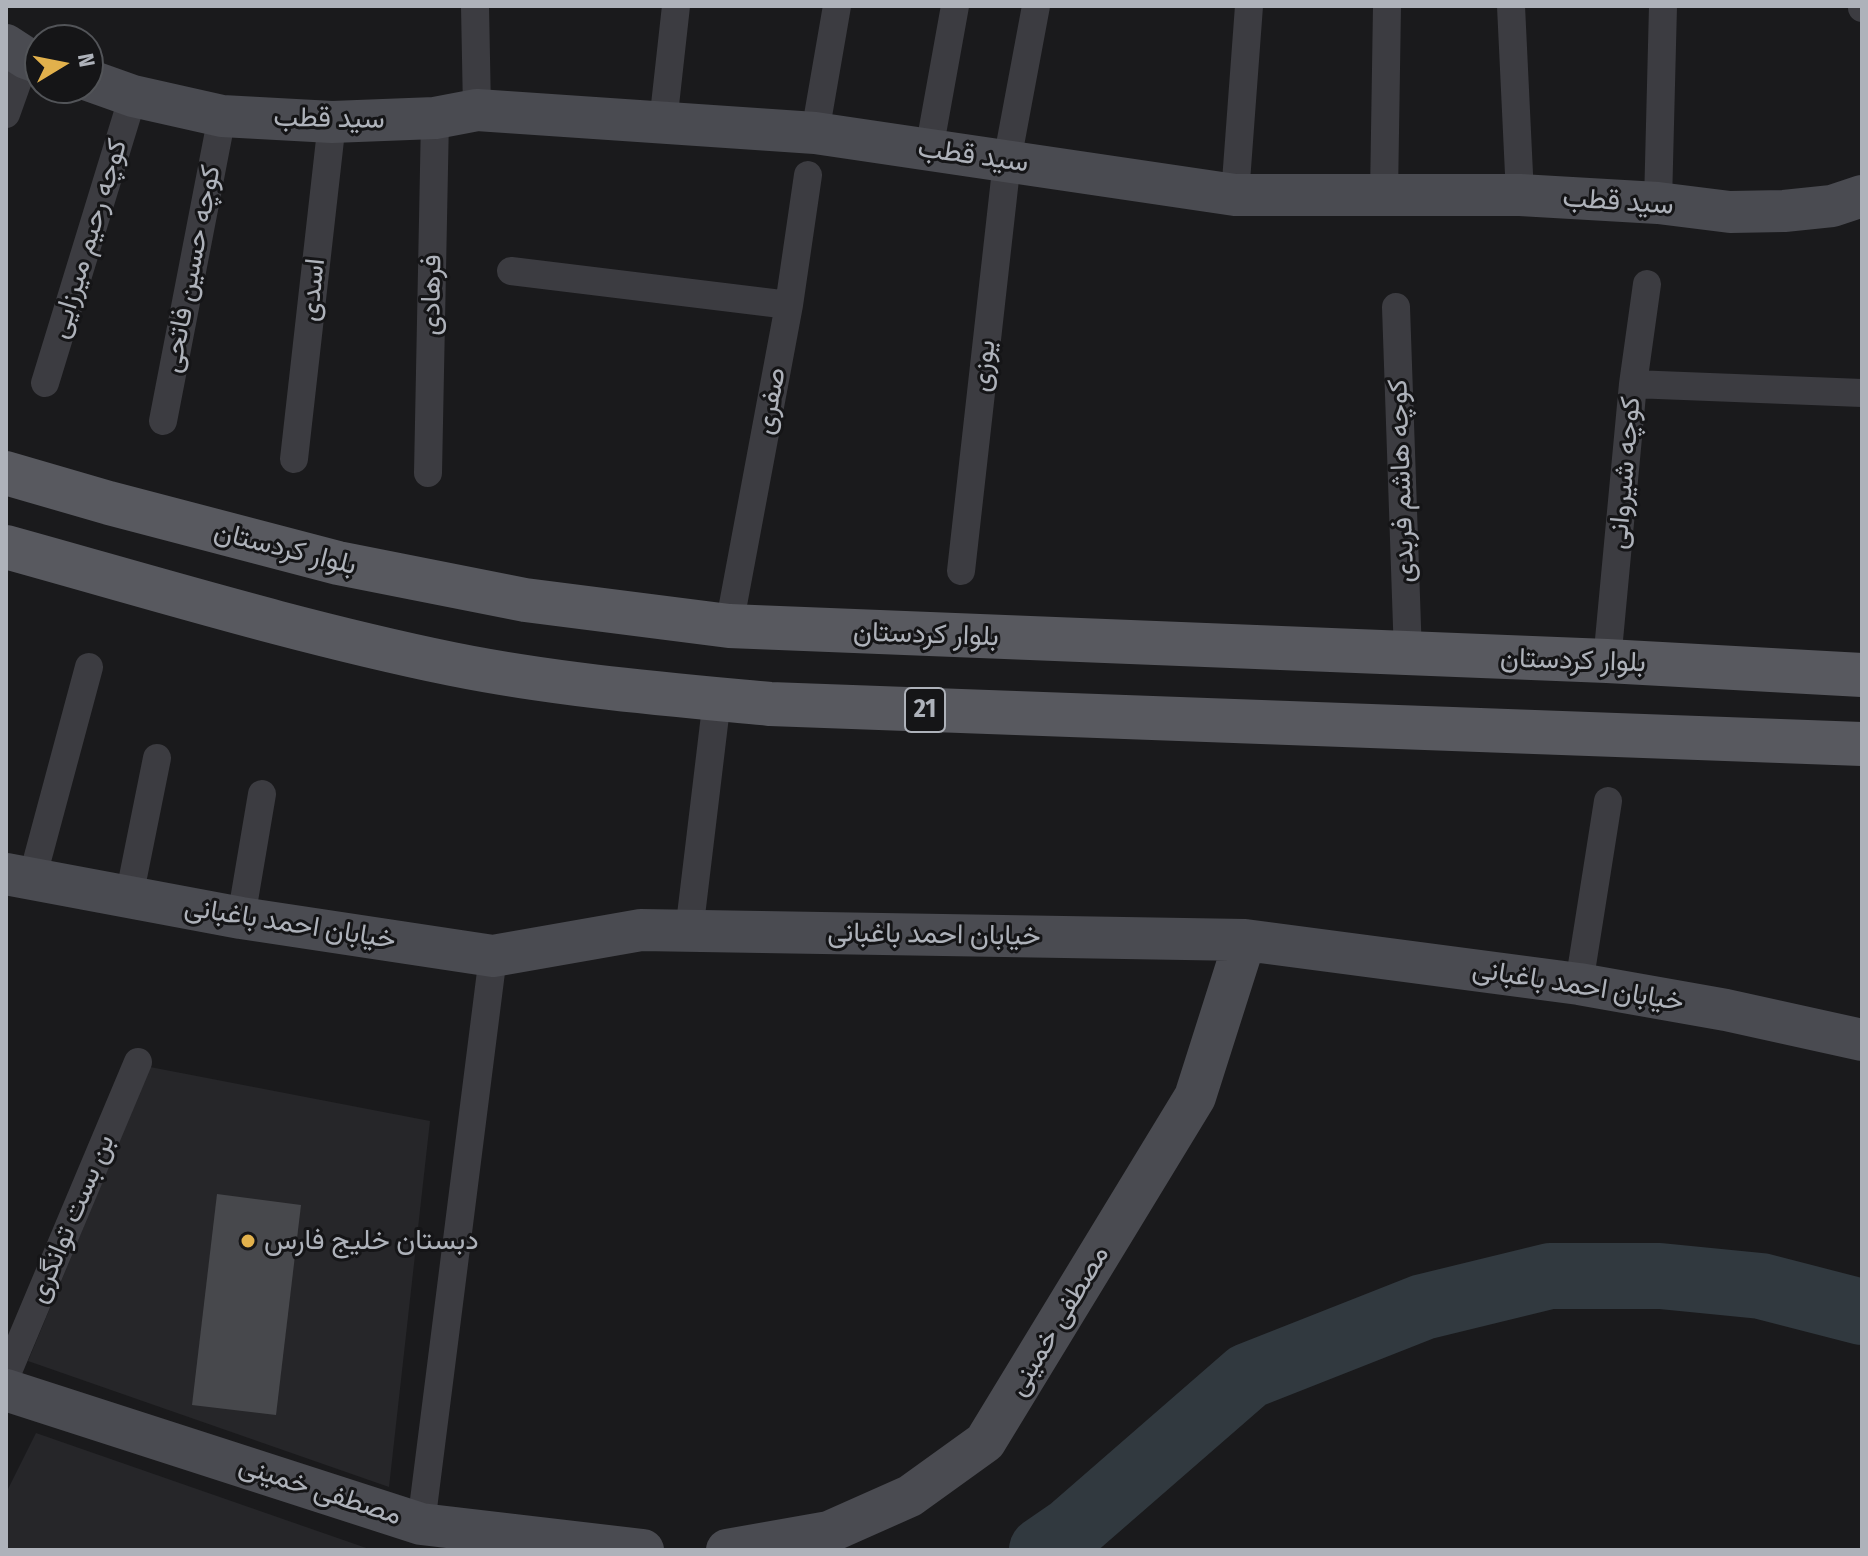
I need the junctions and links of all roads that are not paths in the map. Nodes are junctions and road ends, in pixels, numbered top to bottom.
1 (475, 6) edge
2 (676, 6) edge
3 (837, 6) edge
4 (955, 6) edge
5 (1036, 6) edge
6 (1249, 6) edge
7 (1387, 6) edge
8 (1511, 6) edge
9 (1663, 6) edge
10 (24, 55) edge
11 (104, 86) edge
12 (133, 96) junction
13 (477, 110) junction
14 (6, 114) edge
15 (222, 116) junction
16 (435, 118) junction
17 (332, 122) junction
18 (663, 123) junction
19 (815, 133) junction
20 (929, 150) junction
21 (1007, 161) junction
22 (808, 175) dead end
23 (1235, 195) junction
24 (1384, 195) junction
25 (1520, 195) junction
26 (1862, 196) edge
27 (1658, 203) junction
28 (511, 271) dead end
29 (1647, 284) dead end
30 (789, 305) junction
31 (1396, 307) dead end
32 (45, 383) dead end
33 (1633, 384) junction
34 (1862, 393) edge
35 (163, 421) dead end
36 (294, 459) dead end
37 (6, 473) edge
38 (428, 473) dead end
39 (6, 547) edge
40 (961, 571) dead end
41 (729, 626) junction
42 (1408, 655) junction
43 (1607, 661) junction
44 (89, 667) dead end
45 (1862, 675) edge
46 (717, 699) junction
47 (1862, 744) edge
48 (157, 758) dead end
49 (262, 794) dead end
50 (1608, 801) dead end
51 (14, 878) edge
52 (129, 897) junction
53 (241, 918) junction
54 (689, 932) junction
55 (1245, 940) junction
56 (493, 956) junction
57 (1579, 984) junction
58 (1862, 1040) edge
59 (138, 1062) dead end
60 (6, 1376) edge
61 (6, 1390) edge
62 (421, 1524) junction
63 (643, 1550) edge
64 (727, 1550) edge

1 - 13 street
2 - 18 street
3 - 19 street
4 - 20 street
5 - 21 street, یوزی
6 - 23 street
7 - 24 street
8 - 25 street
9 - 27 street
10 - 14 street
11 - 12 street, سید قطب
12 - 15 street, سید قطب
12 - 32 street, کوچه رحیم میرزایی
13 - 16 street, سید قطب
13 - 18 street, سید قطب
15 - 17 street, سید قطب
15 - 35 street, کوچه حسین فاتحی
16 - 17 street, سید قطب
16 - 38 street, فرهادی
17 - 36 street, اسدی
18 - 19 street, سید قطب
19 - 20 street, سید قطب
20 - 21 street, سید قطب
21 - 23 street, سید قطب
21 - 40 street, یوزی
22 - 30 street, صفری
23 - 24 street, سید قطب
24 - 25 street, سید قطب
25 - 27 street, سید قطب
26 - 27 street, سید قطب
28 - 30 street
29 - 33 street, کوچه شیروانی
30 - 41 street, صفری
31 - 42 street, کوچه هاشم فربدی
33 - 34 street
33 - 43 street, کوچه شیروانی
37 - 41 main road, بلوار کردستان
39 - 46 main road, 21
41 - 42 main road, بلوار کردستان
42 - 43 main road, بلوار کردستان
43 - 45 main road, بلوار کردستان
44 - 51 street
46 - 47 main road, 21
46 - 54 street
48 - 52 street
49 - 53 street
50 - 57 street
51 - 52 street, خیابان احمد باغبانی
52 - 53 street, خیابان احمد باغبانی
53 - 56 street, خیابان احمد باغبانی
54 - 55 street, خیابان احمد باغبانی
54 - 56 street, خیابان احمد باغبانی
55 - 57 street, خیابان احمد باغبانی
55 - 64 street, مصطفی خمینی
56 - 62 street
57 - 58 street, خیابان احمد باغبانی
59 - 60 street, بن بست توانگری
61 - 62 street, مصطفی خمینی
62 - 63 street, مصطفی خمینی

